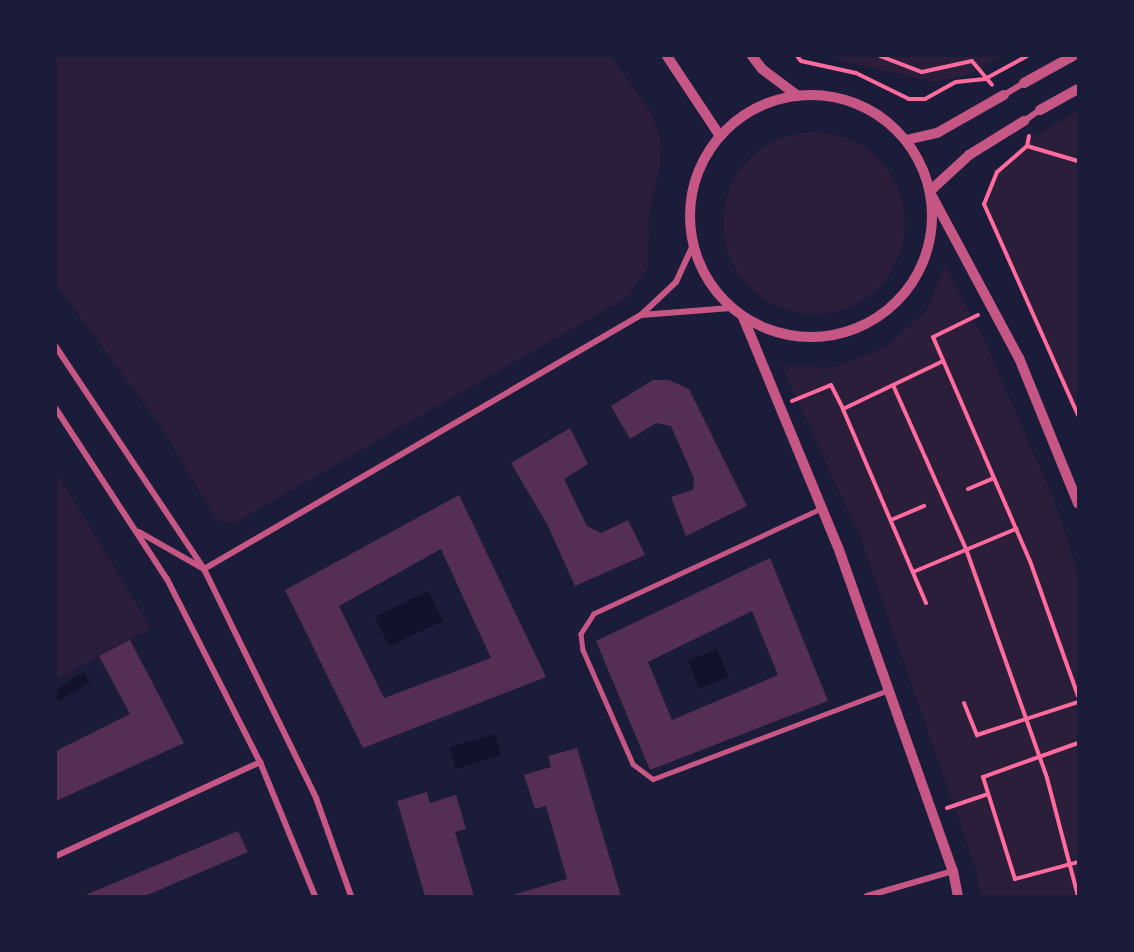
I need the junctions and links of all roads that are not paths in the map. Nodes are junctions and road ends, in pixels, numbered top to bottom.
1 (667, 56) edge
2 (752, 56) edge
3 (1073, 56) edge
4 (1024, 83) joint
5 (1078, 89) edge
6 (1004, 95) joint
7 (798, 96) junction
8 (1040, 110) joint
9 (1026, 127) joint
10 (720, 136) junction
11 (906, 140) junction
12 (930, 192) junction
13 (693, 245) junction
14 (731, 308) junction
15 (640, 315) junction
16 (743, 317) junction
17 (56, 346) edge
18 (57, 413) edge
19 (1078, 503) edge
20 (821, 509) junction
21 (138, 532) junction
22 (204, 569) junction
23 (888, 690) junction
24 (260, 762) junction
25 (56, 856) edge
26 (953, 871) junction
27 (315, 897) edge
28 (351, 897) edge
29 (867, 897) edge
30 (958, 897) edge

1 - 10 street
2 - 7 street
3 - 4 street
4 - 6 street
5 - 8 street
6 - 11 street
7 - 10 street
7 - 11 street
8 - 9 street
9 - 12 street
10 - 13 street
11 - 12 street
12 - 16 street
12 - 19 street
13 - 14 street
13 - 15 street
14 - 15 street
14 - 16 street
15 - 22 street
16 - 20 street
17 - 22 street
18 - 21 street
20 - 23 street
20 - 23 lane
21 - 22 street
21 - 24 street
22 - 28 street
23 - 26 street
24 - 25 street
24 - 27 street
26 - 29 street
26 - 30 street

